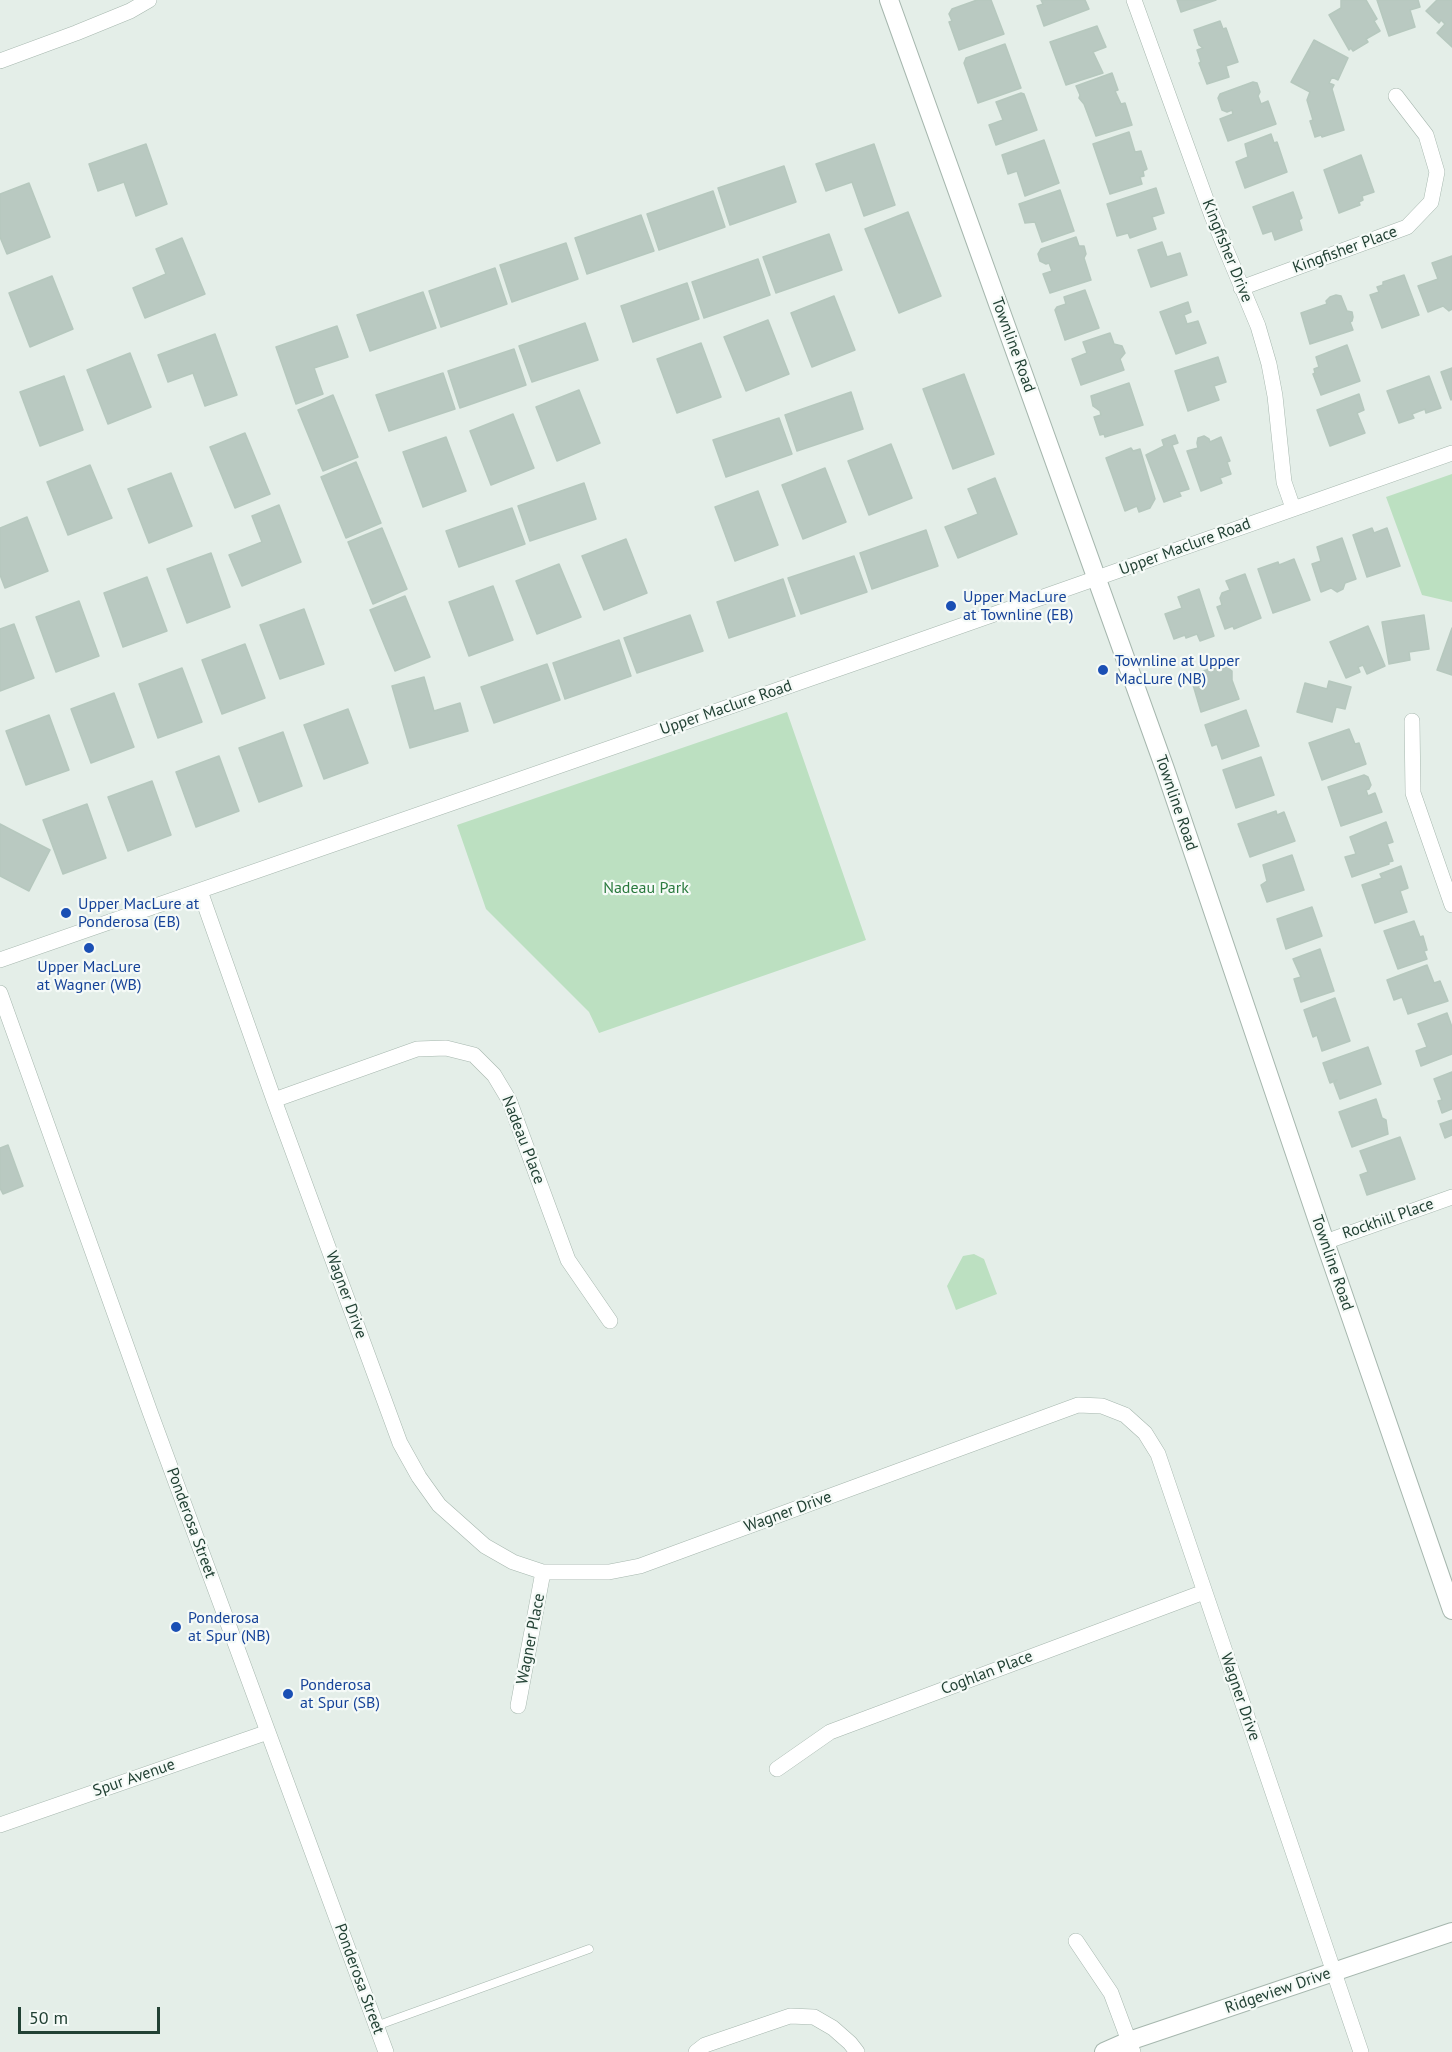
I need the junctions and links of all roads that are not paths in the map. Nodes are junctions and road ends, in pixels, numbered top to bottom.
1 (149, 0) edge
2 (889, 0) edge
3 (1134, 0) edge
4 (0, 61) edge
5 (1396, 96) dead end
6 (1241, 288) junction
7 (1452, 453) edge
8 (1293, 508) junction
9 (1097, 578) junction
10 (1412, 721) dead end
11 (200, 891) junction
12 (1452, 905) edge
13 (0, 960) edge
14 (0, 993) edge
15 (274, 1100) junction
16 (1452, 1197) edge
17 (1325, 1242) junction
18 (610, 1321) dead end
19 (543, 1572) junction
20 (1204, 1592) junction
21 (1452, 1610) edge
22 (518, 1706) dead end
23 (268, 1732) junction
24 (777, 1769) dead end
25 (0, 1825) edge
26 (1452, 1932) edge
27 (1076, 1941) dead end
28 (590, 1949) dead end
29 (1333, 1972) junction
30 (376, 2026) junction
31 (1131, 2046) edge
32 (386, 2052) edge
33 (696, 2052) edge
34 (857, 2052) edge
35 (1104, 2052) edge
36 (1361, 2052) edge

1 - 4 street
2 - 9 street, Townline Road
3 - 6 street, Kingfisher Drive
5 - 6 street, Kingfisher Place
6 - 8 street, Kingfisher Drive
7 - 8 street, Upper Maclure Road
8 - 9 street, Upper Maclure Road
9 - 11 street, Upper Maclure Road
9 - 17 street, Townline Road
10 - 12 street
11 - 13 street, Upper Maclure Road
11 - 15 street, Wagner Drive
14 - 23 street, Ponderosa Street
15 - 18 street, Nadeau Place
15 - 19 street, Wagner Drive
16 - 17 street, Rockhill Place
17 - 21 street, Townline Road
19 - 20 street, Wagner Drive
19 - 22 street, Wagner Place
20 - 24 street, Coghlan Place
20 - 29 street, Wagner Drive
23 - 25 street, Spur Avenue
23 - 30 street, Ponderosa Street
26 - 29 street, Ridgeview Drive
27 - 31 street
28 - 30 lane
29 - 31 street, Ridgeview Drive
29 - 36 street, Wagner Drive
30 - 32 street, Ponderosa Street
31 - 35 street, Ridgeview Drive
33 - 34 street

